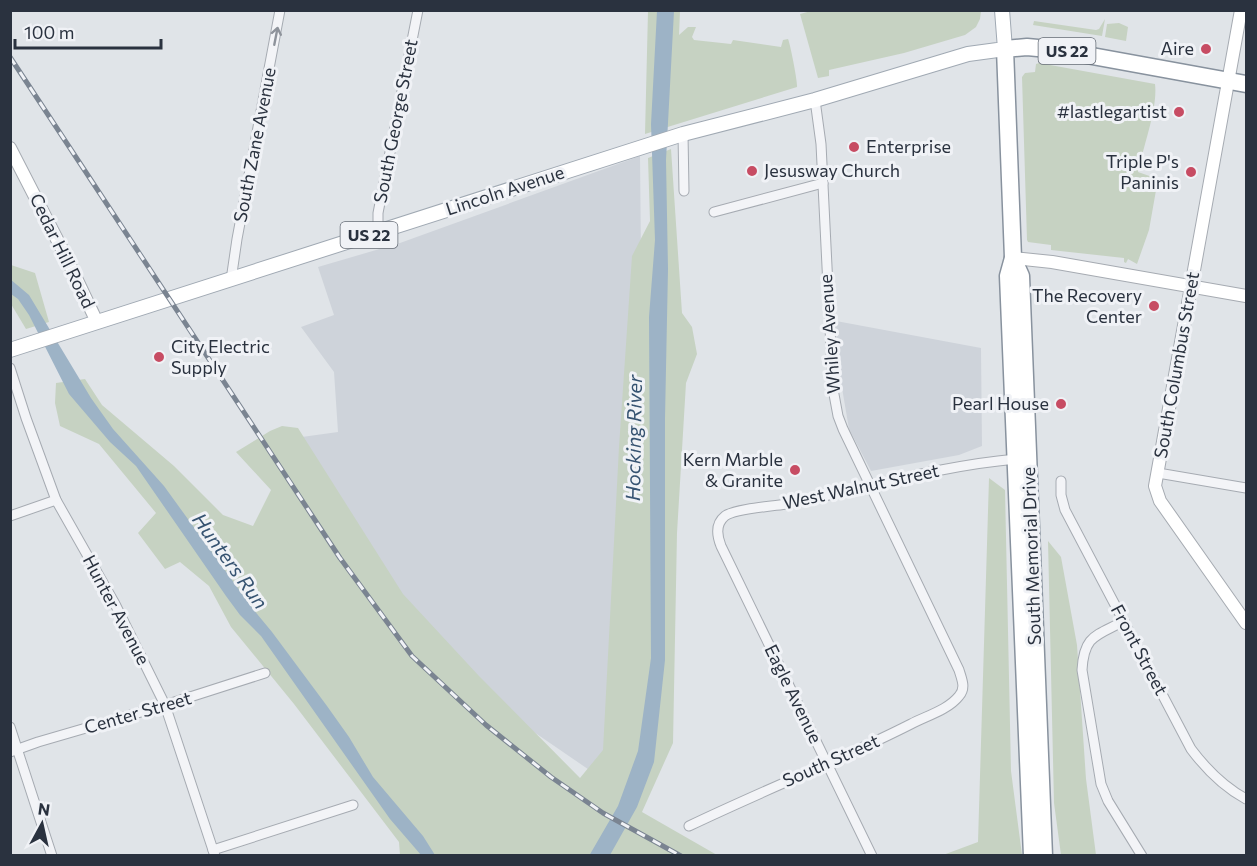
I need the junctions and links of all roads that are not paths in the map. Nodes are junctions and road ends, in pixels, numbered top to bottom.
1 (280, 10) edge
2 (418, 10) edge
3 (1002, 10) edge
4 (1241, 10) edge
5 (1005, 49) junction
6 (1227, 80) junction
7 (1246, 84) edge
8 (815, 100) junction
9 (680, 135) junction
10 (10, 148) edge
11 (823, 183) junction
12 (684, 191) dead end
13 (714, 212) dead end
14 (378, 232) junction
15 (1014, 258) junction
16 (231, 280) junction
17 (1192, 287) junction
18 (1246, 296) edge
19 (97, 322) junction
20 (10, 350) edge
21 (10, 368) edge
22 (1016, 459) junction
23 (1158, 473) junction
24 (1061, 481) dead end
25 (869, 485) junction
26 (1246, 488) edge
27 (56, 500) junction
28 (10, 516) edge
29 (718, 531) joint
30 (1124, 621) junction
31 (1246, 623) edge
32 (265, 673) dead end
33 (963, 684) joint
34 (165, 705) junction
35 (10, 727) edge
36 (14, 751) edge
37 (827, 763) junction
38 (1246, 799) edge
39 (353, 806) dead end
40 (689, 826) dead end
41 (214, 853) edge
42 (52, 855) edge
43 (872, 855) edge
44 (1032, 855) edge
45 (1044, 855) edge
46 (1142, 855) edge

16 -> 1 street, South Zane Avenue
2 - 14 street, South George Street
3 - 5 main road
4 - 6 street, South Columbus Street
5 - 6 highway, US 22
5 - 8 main road, Lincoln Avenue / US 22
5 - 15 highway, South Memorial Drive
6 - 7 highway, US 22
6 - 17 street, South Columbus Street
8 - 9 main road, Lincoln Avenue / US 22
8 - 11 street, Whiley Avenue
9 - 12 street
9 - 14 main road, Lincoln Avenue / US 22
10 - 19 street, Cedar Hill Road
11 - 13 street
11 - 25 street, Whiley Avenue
14 - 16 main road, Lincoln Avenue / US 22
15 - 17 street
15 - 22 highway, South Memorial Drive
15 - 45 highway, South Memorial Drive
16 - 19 main road, Lincoln Avenue / US 22
17 - 18 street
17 - 23 street, South Columbus Street
19 - 20 main road, Lincoln Avenue / US 22
21 - 27 street, Hunter Avenue
22 - 25 street, West Walnut Street
22 - 44 highway, South Memorial Drive
23 - 26 street
23 - 31 street, South Columbus Street
24 - 30 street, Front Street
25 - 29 street, West Walnut Street
25 - 33 street, Whiley Avenue
27 - 28 street
27 - 34 street, Hunter Avenue
29 - 37 street, Eagle Avenue
30 - 38 street, Front Street
30 - 46 street
32 - 34 street, Center Street
33 - 37 street, South Street
34 - 36 street, Center Street
34 - 41 street, Hunter Avenue
35 - 36 street
36 - 42 street
37 - 40 street, South Street
37 - 43 street, Eagle Avenue
39 - 41 street

